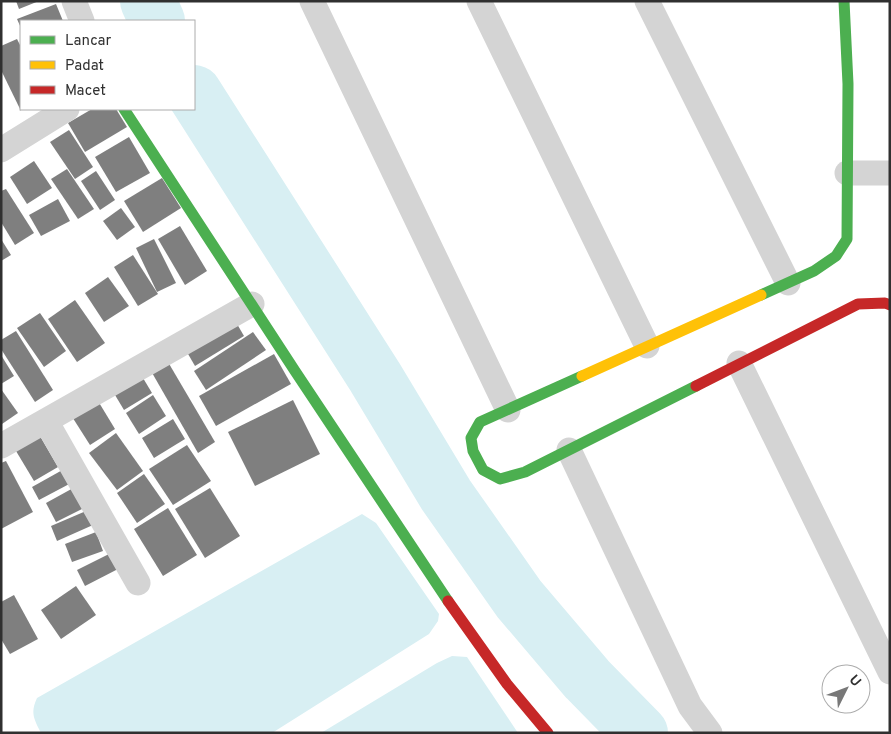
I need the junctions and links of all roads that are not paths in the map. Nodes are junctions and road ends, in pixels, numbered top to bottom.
1 (74, 1) edge
2 (312, 1) edge
3 (479, 1) edge
4 (647, 1) edge
5 (844, 1) edge
6 (82, 20) edge
7 (65, 110) edge
8 (125, 110) edge
9 (1, 150) edge
10 (847, 173) junction
11 (890, 173) edge
12 (788, 283) junction
13 (252, 304) junction
14 (890, 305) edge
15 (647, 346) junction
16 (739, 363) junction
17 (508, 410) junction
18 (46, 421) junction
19 (1, 446) edge
20 (569, 450) junction
21 (138, 584) dead end
22 (890, 672) edge
23 (548, 733) edge
24 (710, 733) edge

1 - 6 street
2 - 17 street
3 - 15 street
4 - 12 street
5 - 10 street
7 - 9 street
8 - 13 street
10 - 11 street
10 - 12 street
12 - 15 street
13 - 18 street
13 - 23 street
14 - 16 street
15 - 17 street
16 - 20 street
16 - 22 street
17 - 20 street
18 - 19 street
18 - 21 street
20 - 24 street

